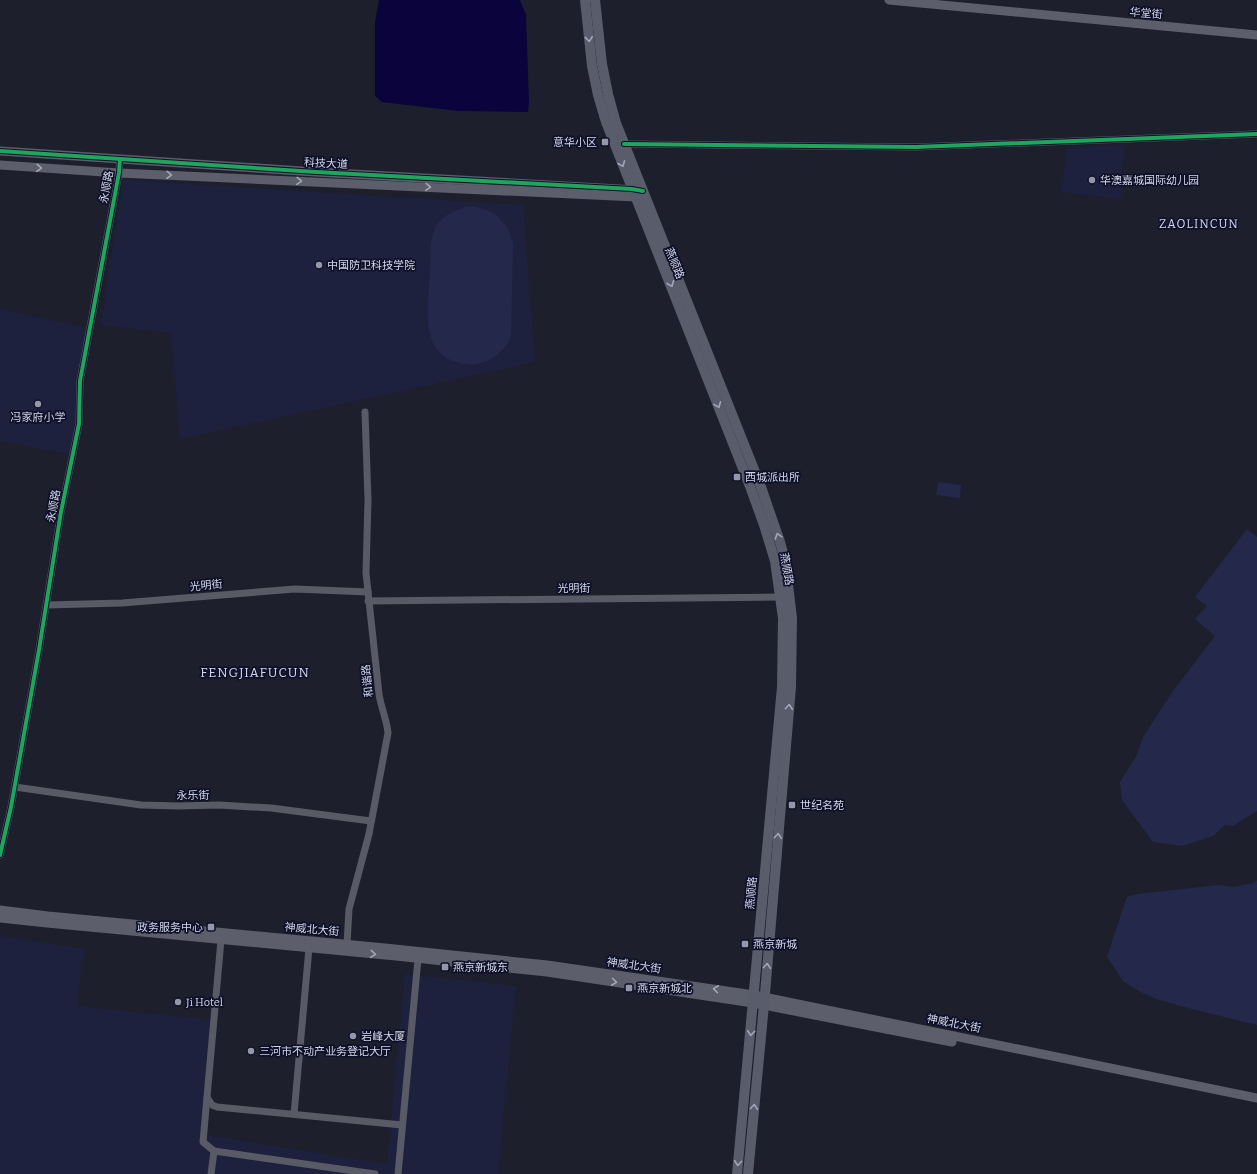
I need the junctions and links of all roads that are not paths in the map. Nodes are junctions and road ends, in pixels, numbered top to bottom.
1 (585, 0) edge
2 (595, 0) edge
3 (889, 0) edge
4 (901, 1) edge
5 (1257, 35) edge
6 (1257, 134) edge
7 (624, 144) junction
8 (0, 151) edge
9 (120, 159) junction
10 (0, 165) edge
11 (119, 173) junction
12 (637, 192) junction
13 (365, 412) dead end
14 (368, 592) junction
15 (780, 596) junction
16 (368, 601) junction
17 (46, 605) junction
18 (15, 787) junction
19 (372, 821) junction
20 (0, 855) edge
21 (0, 910) edge
22 (0, 918) edge
23 (221, 940) junction
24 (347, 944) junction
25 (309, 948) junction
26 (418, 959) junction
27 (754, 999) junction
28 (764, 1001) junction
29 (207, 1097) junction
30 (1257, 1098) edge
31 (1257, 1104) edge
32 (294, 1114) junction
33 (402, 1125) junction
34 (214, 1151) junction
35 (211, 1174) edge
36 (376, 1174) edge
37 (398, 1174) edge
38 (737, 1174) edge
39 (748, 1174) edge

1 -> 12 main road, 燕顺路
2 - 7 main road, 燕顺路
3 - 4 street, 华堂街
4 - 5 street, 华堂街
6 - 7 street
7 - 12 main road, 燕顺路
8 - 9 street, 科技大道
9 - 11 street, 永顺路
9 - 12 street, 科技大道
10 -> 11 street, 科技大道
11 -> 12 street, 科技大道
11 - 17 street, 永顺路
12 -> 15 main road, 燕顺路
28 -> 12 main road, 燕顺路
13 - 14 street, 和谐路
14 - 16 street, 和谐路
14 - 17 street, 光明街
15 - 16 street, 光明街
15 - 27 main road, 燕顺路
16 - 19 street, 和谐路
17 - 18 street, 永顺路
18 - 19 street, 永乐街
18 - 20 street, 永顺路
19 - 24 street, 和谐路
21 - 24 street, 神威北大街
22 - 23 street, 神威北大街
23 - 25 street, 神威北大街
23 - 29 street
27 -> 24 street, 神威北大街
25 -> 26 street, 神威北大街
25 - 32 street
26 -> 27 street, 神威北大街
26 - 33 street
27 - 28 street, 神威北大街
27 -> 38 main road, 燕顺路
28 - 30 street, 神威北大街
28 - 31 street, 神威北大街
39 -> 28 main road, 燕顺路
29 - 32 street
29 - 34 street
32 - 33 street
33 - 37 street
34 - 35 street
34 - 36 street

